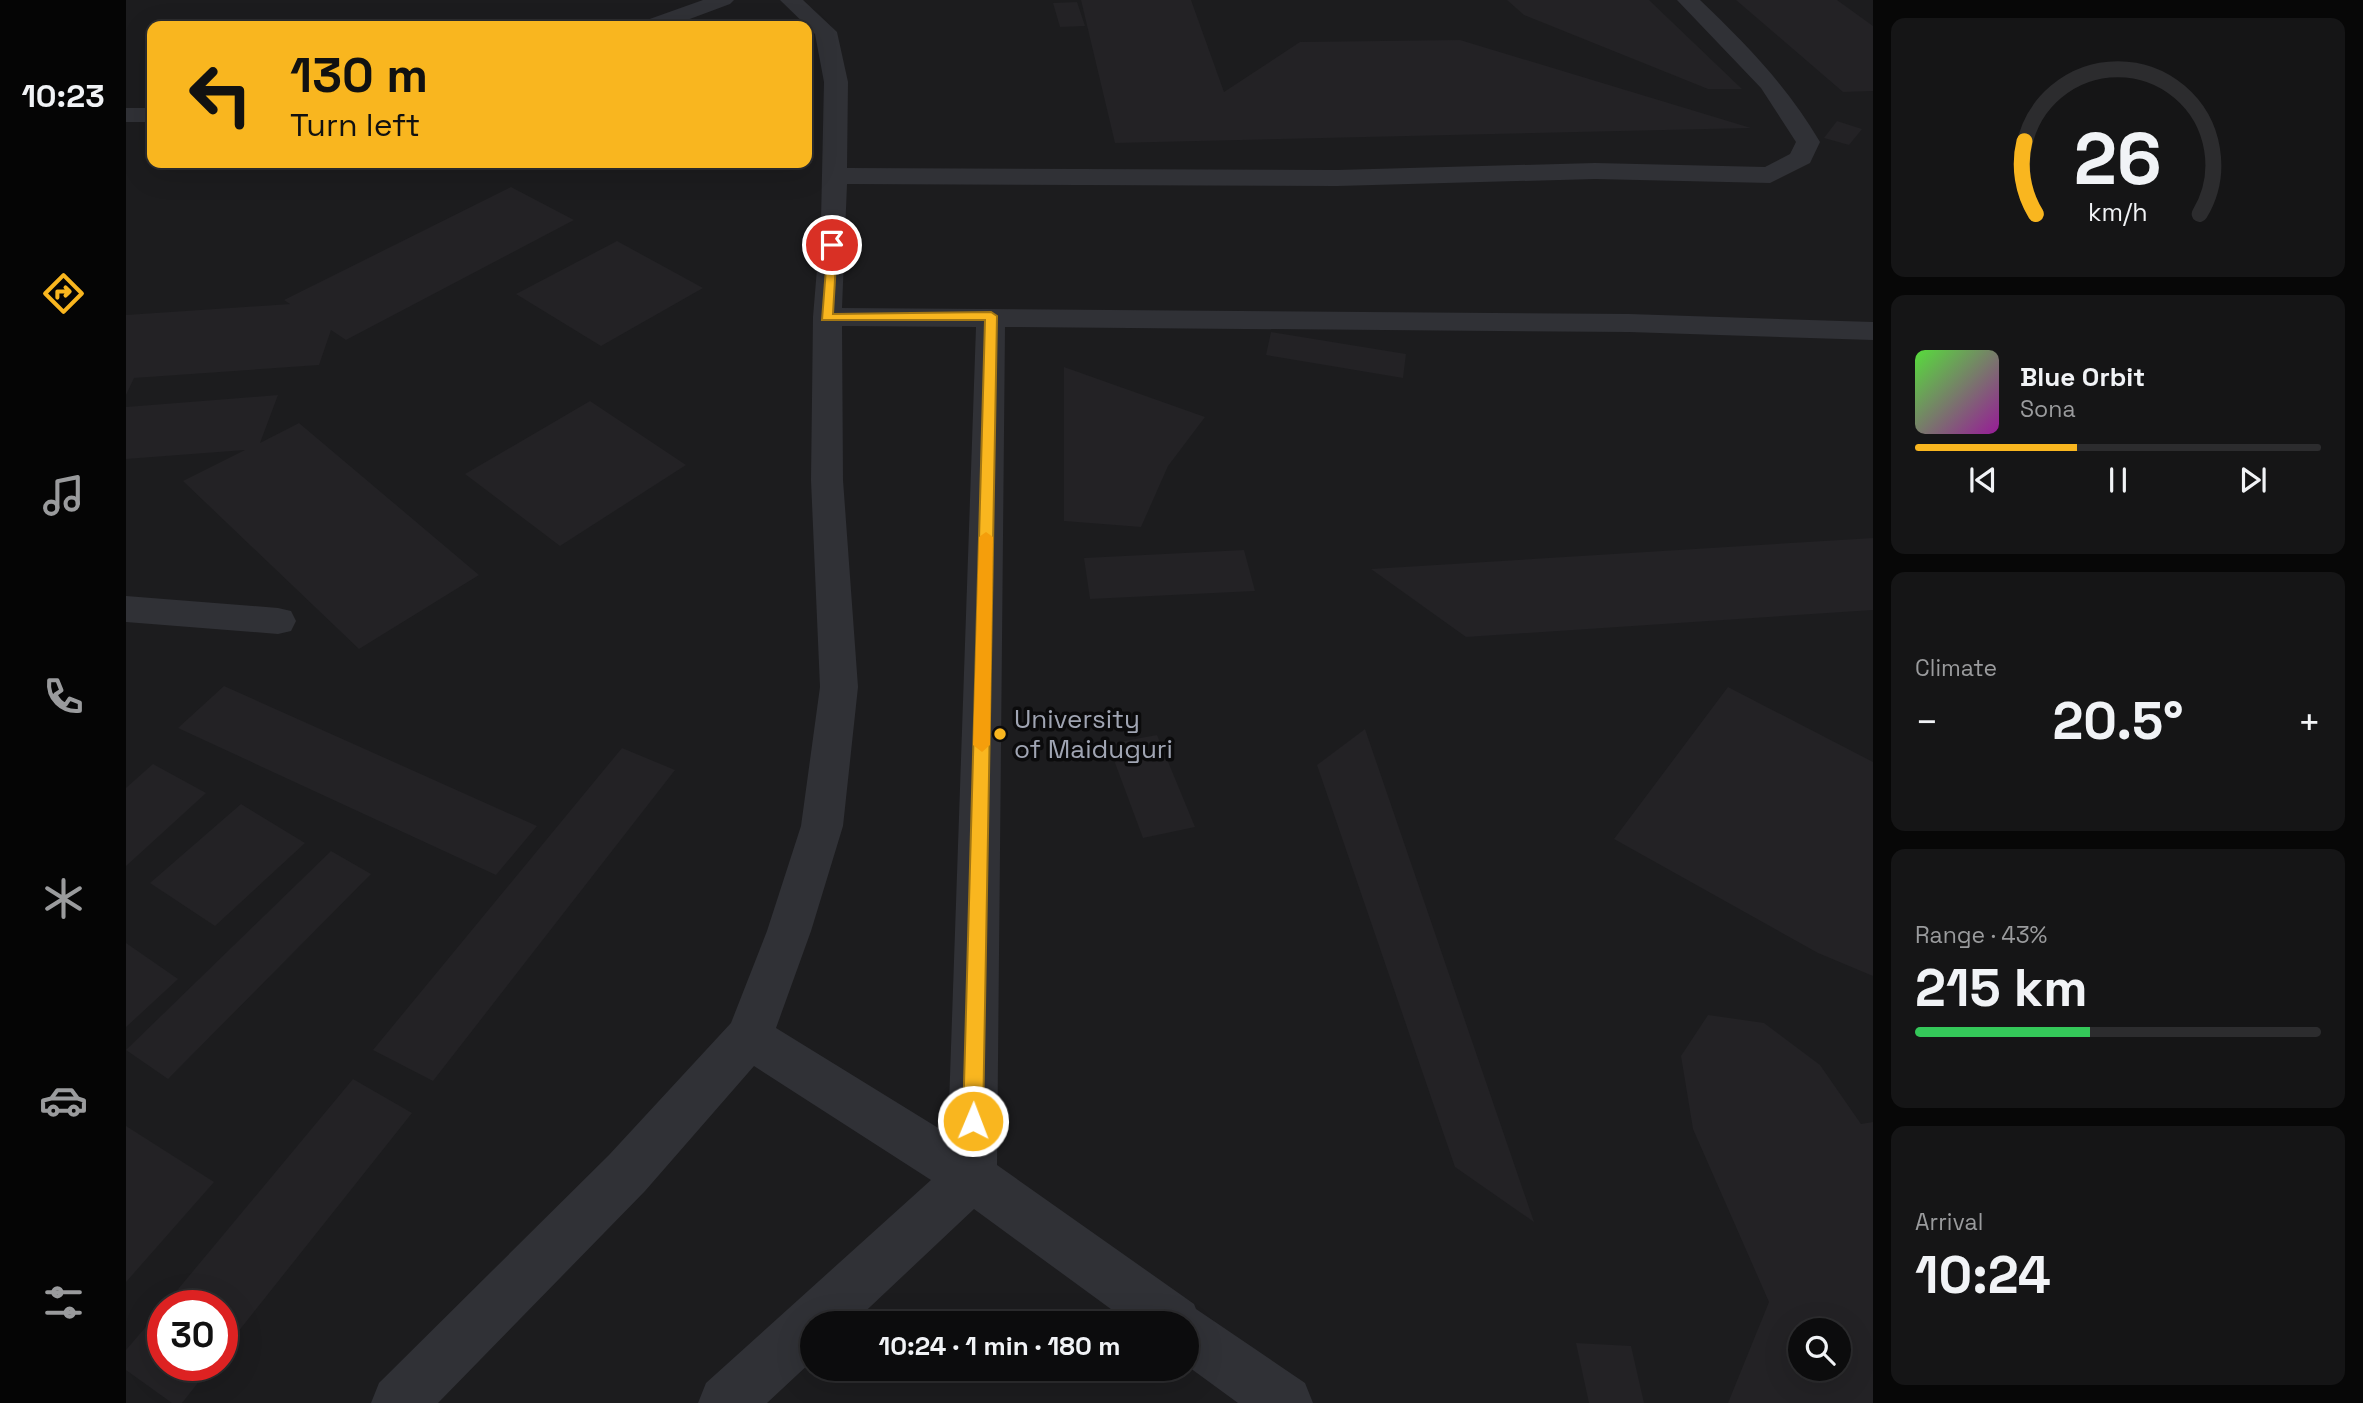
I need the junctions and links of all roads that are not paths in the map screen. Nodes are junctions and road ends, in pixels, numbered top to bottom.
1 (723, 0) edge
2 (791, 0) edge
3 (1688, 0) edge
4 (666, 21) edge
5 (126, 115) edge
6 (147, 115) edge
7 (835, 177) junction
8 (991, 316) junction
9 (827, 317) junction
10 (1873, 331) edge
11 (126, 608) edge
12 (278, 621) dead end
13 (748, 1037) junction
14 (972, 1177) junction
15 (1158, 1311) edge
16 (1199, 1341) edge
17 (399, 1403) edge
18 (726, 1403) edge
19 (1285, 1403) edge

1 - 4 street
2 - 7 street
3 - 7 street
5 - 6 street
7 - 9 street
8 - 9 street
8 - 10 street
8 - 14 street
9 - 13 street
11 - 12 street
13 - 14 street
13 - 17 street
14 - 15 street
14 - 18 street
16 - 19 street

